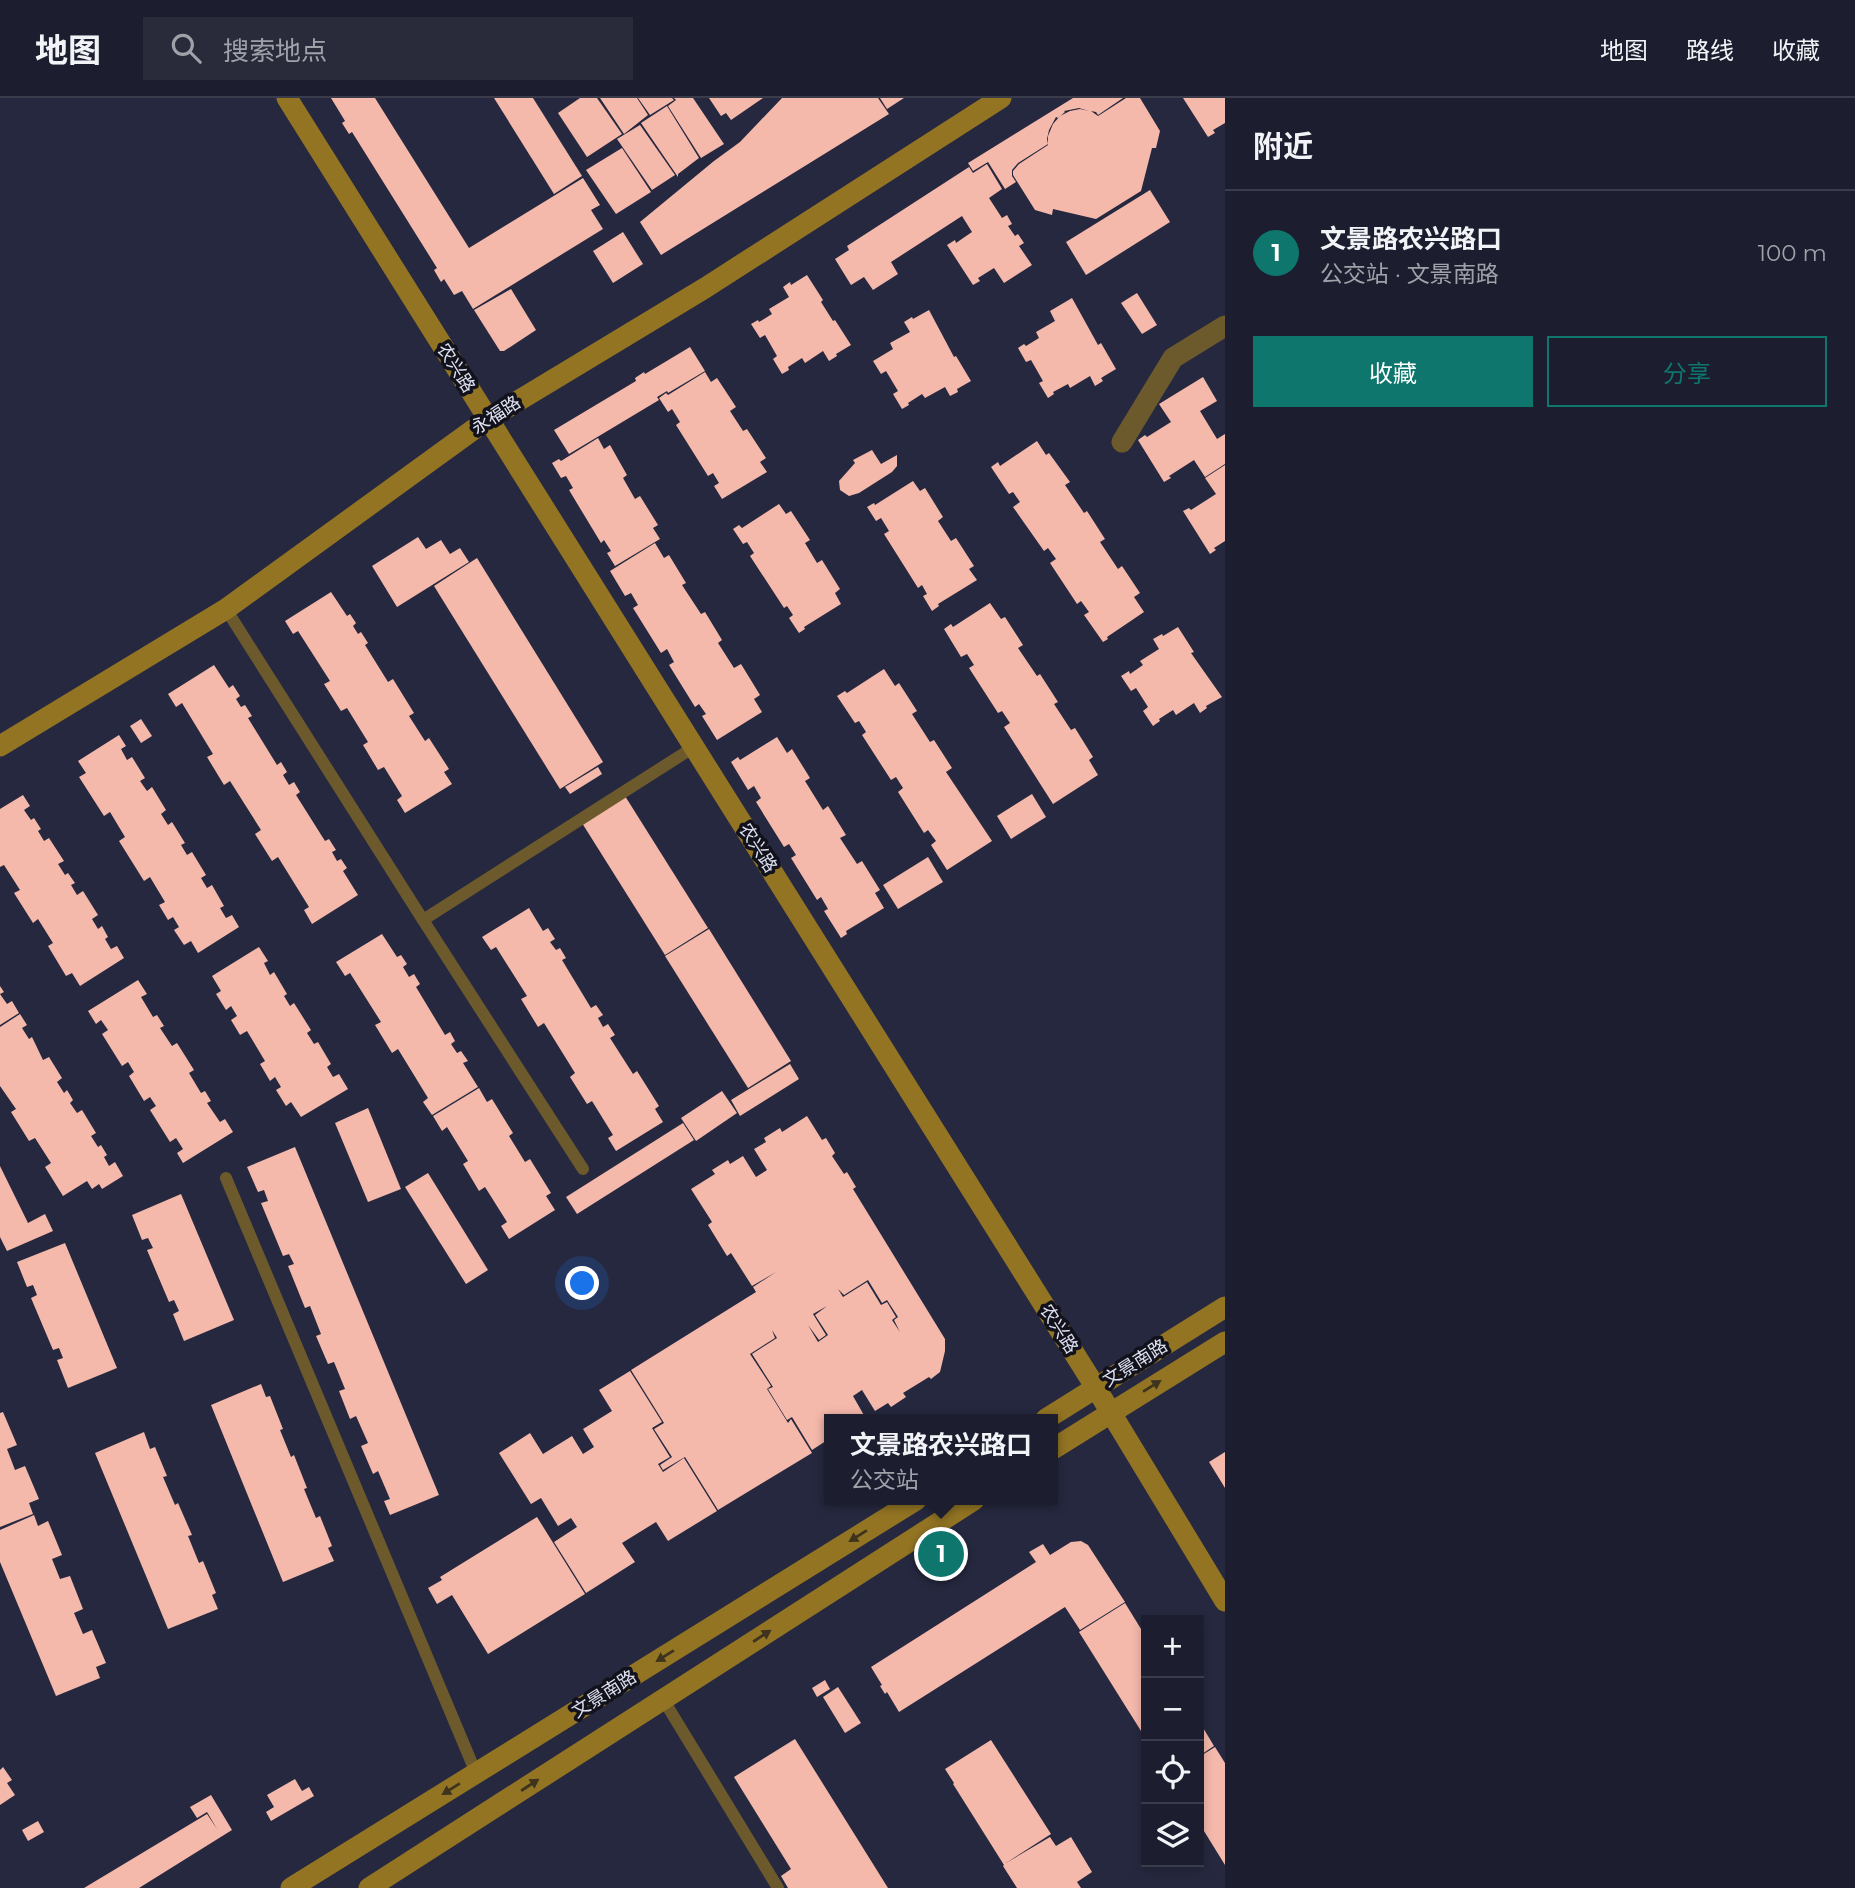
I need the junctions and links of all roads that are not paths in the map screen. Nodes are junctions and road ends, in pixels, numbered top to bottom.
1 (287, 98) edge
2 (1001, 98) edge
3 (1225, 326) edge
4 (488, 419) junction
5 (1122, 442) dead end
6 (226, 609) junction
7 (0, 746) edge
8 (694, 747) junction
9 (424, 920) junction
10 (583, 1169) dead end
11 (226, 1178) dead end
12 (1225, 1307) edge
13 (1225, 1342) edge
14 (1096, 1388) junction
15 (1110, 1412) junction
16 (1054, 1414) edge
17 (1058, 1446) edge
18 (908, 1505) edge
19 (966, 1505) edge
20 (1225, 1601) edge
21 (663, 1699) junction
22 (476, 1773) junction
23 (291, 1888) edge
24 (369, 1888) edge
25 (778, 1888) edge

1 - 4 street, 农兴路
2 - 4 street, 永福路
3 - 5 street
4 - 6 street, 永福路
4 - 8 street, 农兴路
6 - 7 street, 永福路
6 - 9 lane
8 - 9 lane
8 - 14 street, 农兴路
9 - 10 lane
11 - 22 lane
12 - 14 street, 文景南路
15 -> 13 street, 文景南路
14 - 15 street, 农兴路
14 - 16 street, 文景南路
15 - 17 street, 文景南路
15 - 20 street, 农兴路
18 -> 22 street, 文景南路
21 -> 19 street, 文景南路
24 -> 21 street, 文景南路
21 - 25 lane
22 -> 23 street, 文景南路

